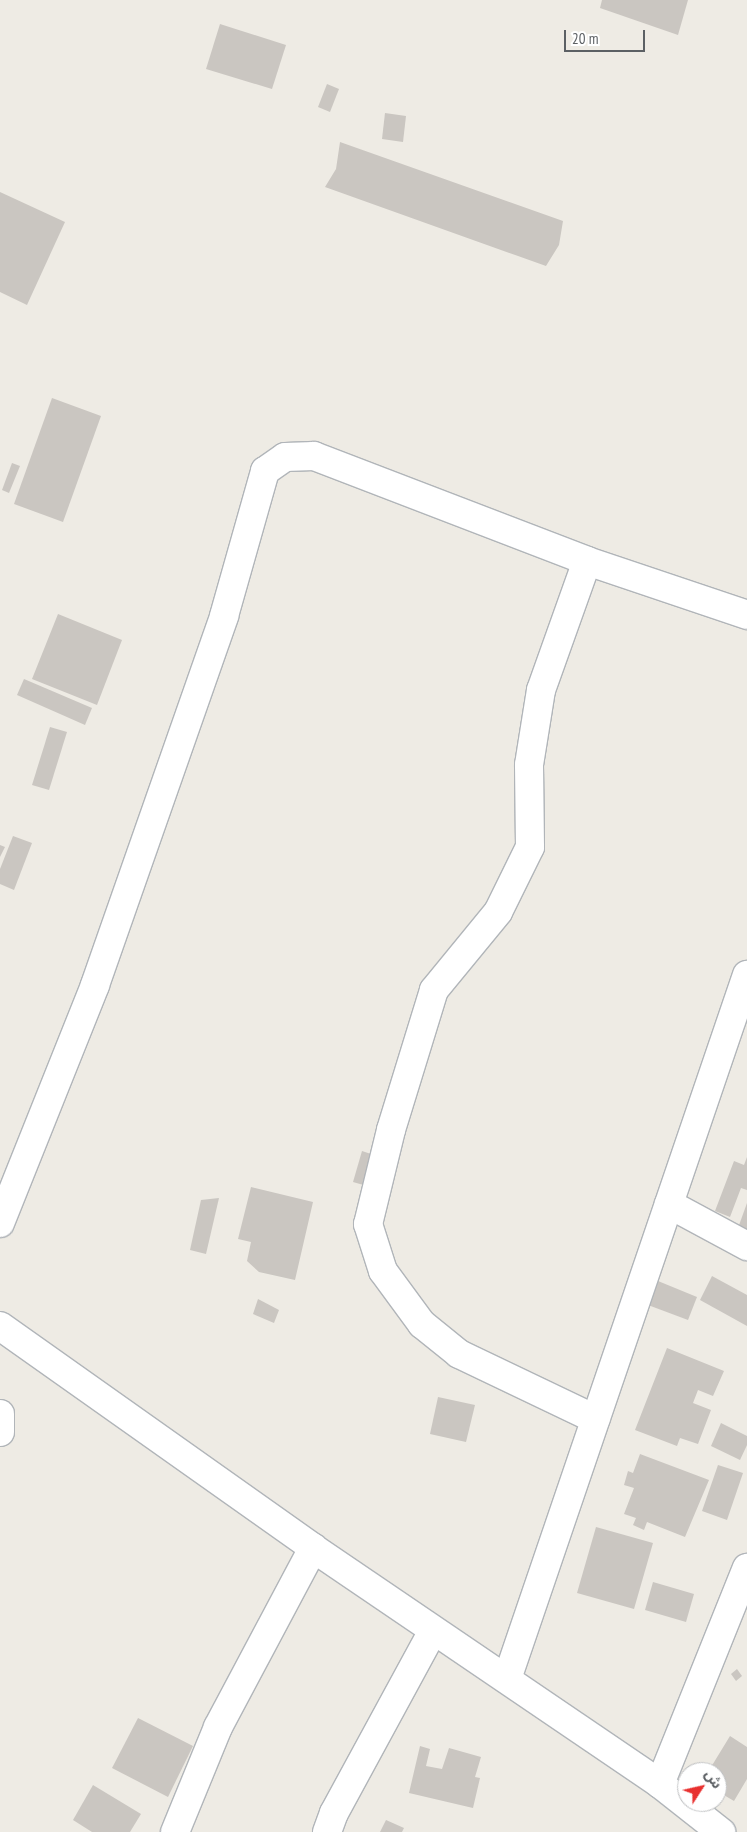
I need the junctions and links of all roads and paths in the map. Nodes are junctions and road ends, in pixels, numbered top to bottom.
1 (587, 561) junction
2 (747, 615) edge
3 (747, 975) edge
4 (669, 1204) junction
5 (0, 1223) edge
6 (747, 1246) edge
7 (0, 1326) edge
8 (0, 1414) edge
9 (595, 1418) junction
10 (0, 1432) edge
11 (313, 1548) junction
12 (747, 1568) edge
13 (433, 1631) junction
14 (507, 1678) junction
15 (660, 1784) junction
16 (175, 1832) edge
17 (327, 1832) edge
18 (720, 1832) edge

1 - 2 street
1 - 5 street
1 - 9 street
3 - 4 street
4 - 6 street
4 - 9 street
7 - 11 street
8 - 10 street
9 - 14 street
11 - 13 street
11 - 16 street
12 - 15 street
13 - 14 street
13 - 17 street
14 - 15 street
15 - 18 street

